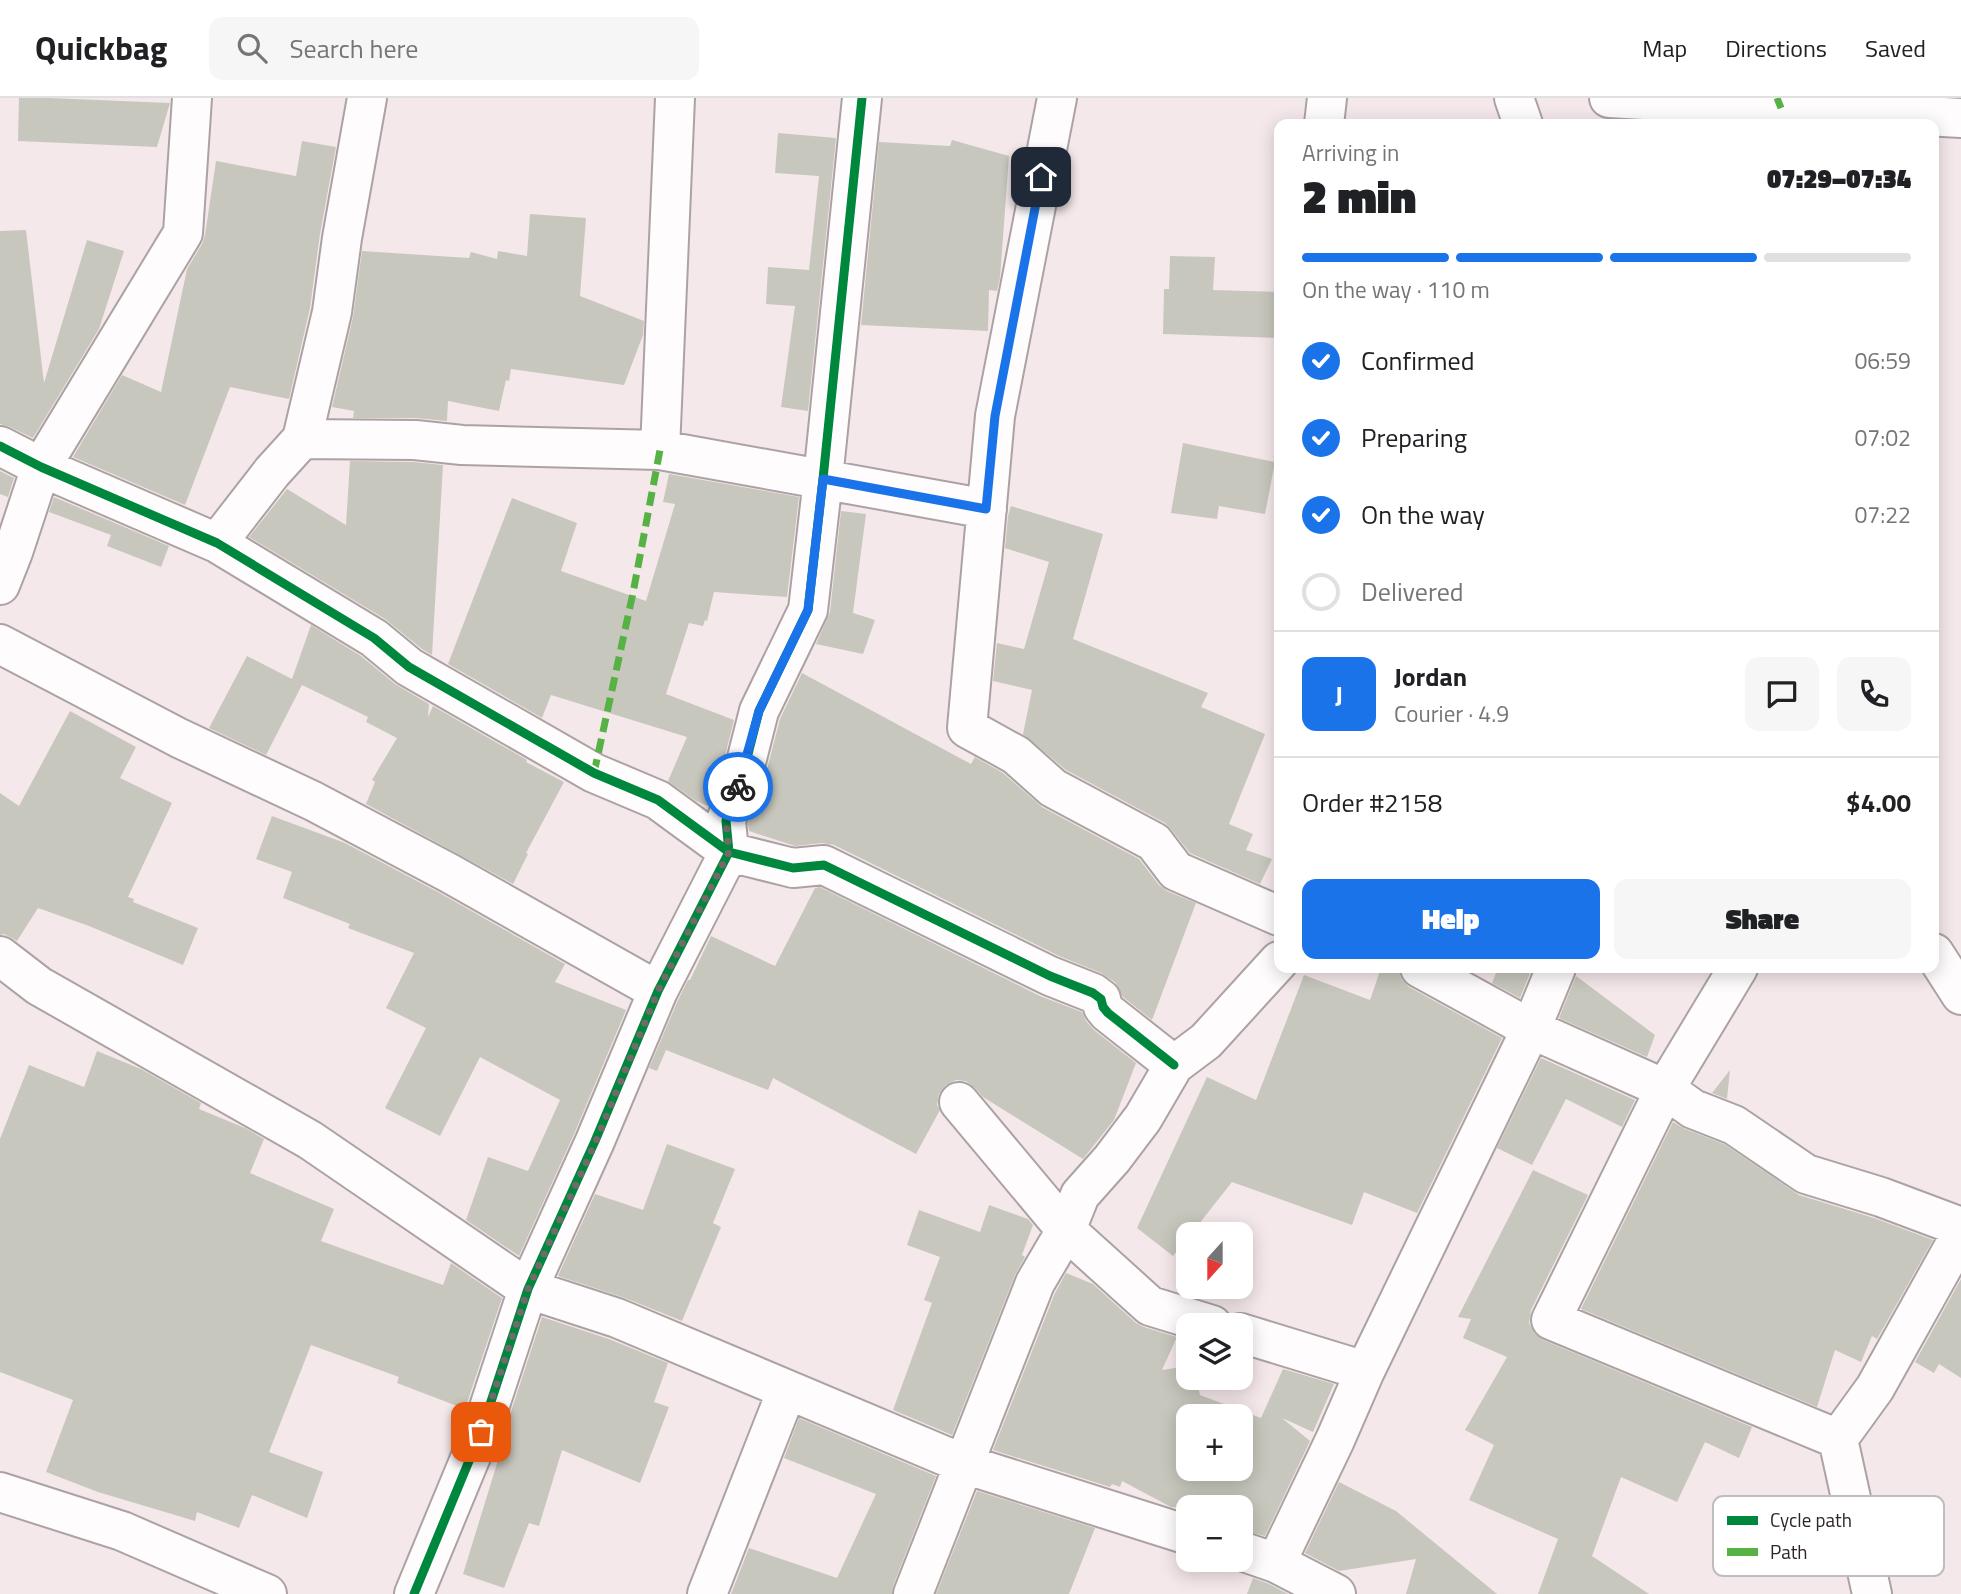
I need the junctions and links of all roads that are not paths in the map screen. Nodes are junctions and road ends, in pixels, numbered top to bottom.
1 (192, 98) edge
2 (367, 98) edge
3 (675, 98) edge
4 (862, 98) edge
5 (1057, 98) edge
6 (1327, 98) edge
7 (1514, 98) edge
8 (1609, 98) edge
9 (1946, 111) edge
10 (1325, 119) edge
11 (1521, 119) edge
12 (302, 439) junction
13 (0, 446) edge
14 (660, 450) junction
15 (41, 467) junction
16 (823, 479) junction
17 (986, 509) junction
18 (217, 543) junction
19 (0, 585) edge
20 (0, 644) edge
21 (729, 852) junction
22 (1274, 914) edge
23 (0, 957) edge
24 (1939, 961) edge
25 (1274, 966) edge
26 (1429, 973) edge
27 (1554, 973) edge
28 (1735, 973) edge
29 (658, 991) junction
30 (1961, 995) edge
31 (1531, 1029) junction
32 (1174, 1065) junction
33 (1665, 1089) junction
34 (959, 1102) dead end
35 (1961, 1227) edge
36 (1066, 1230) junction
37 (1961, 1234) edge
38 (528, 1289) junction
39 (1176, 1314) edge
40 (1253, 1337) edge
41 (1366, 1371) junction
42 (787, 1390) junction
43 (1838, 1439) junction
44 (964, 1464) junction
45 (0, 1492) edge
46 (1851, 1496) edge
47 (1176, 1531) edge
48 (1258, 1557) edge
49 (1868, 1576) edge
50 (267, 1594) edge
51 (414, 1594) edge
52 (707, 1594) edge
53 (913, 1594) edge
54 (1336, 1594) edge
55 (1872, 1594) edge

1 - 15 street
2 - 12 street
3 - 14 street
4 - 16 street
5 - 17 street
6 - 10 street
7 - 11 street
8 - 9 street
12 - 14 street
12 - 18 street
13 - 15 street
14 - 16 street
15 - 18 street
15 - 19 street
16 - 17 street
16 - 21 street
17 - 22 street
18 - 21 street
20 - 29 street
21 - 29 street
21 - 32 street
23 - 38 street
24 - 30 street
25 - 32 street
26 - 31 street
27 - 31 street
28 - 33 street
29 - 38 street
31 - 33 street
31 - 41 street
32 - 36 street
33 - 35 street
33 - 43 street
34 - 36 street
36 - 39 street
36 - 44 street
37 - 43 street
38 - 42 street
38 - 51 street
40 - 41 street
41 - 48 street
42 - 44 street
42 - 52 street
43 - 46 street
44 - 47 street
44 - 53 street
45 - 50 street
48 - 54 street
49 - 55 street

